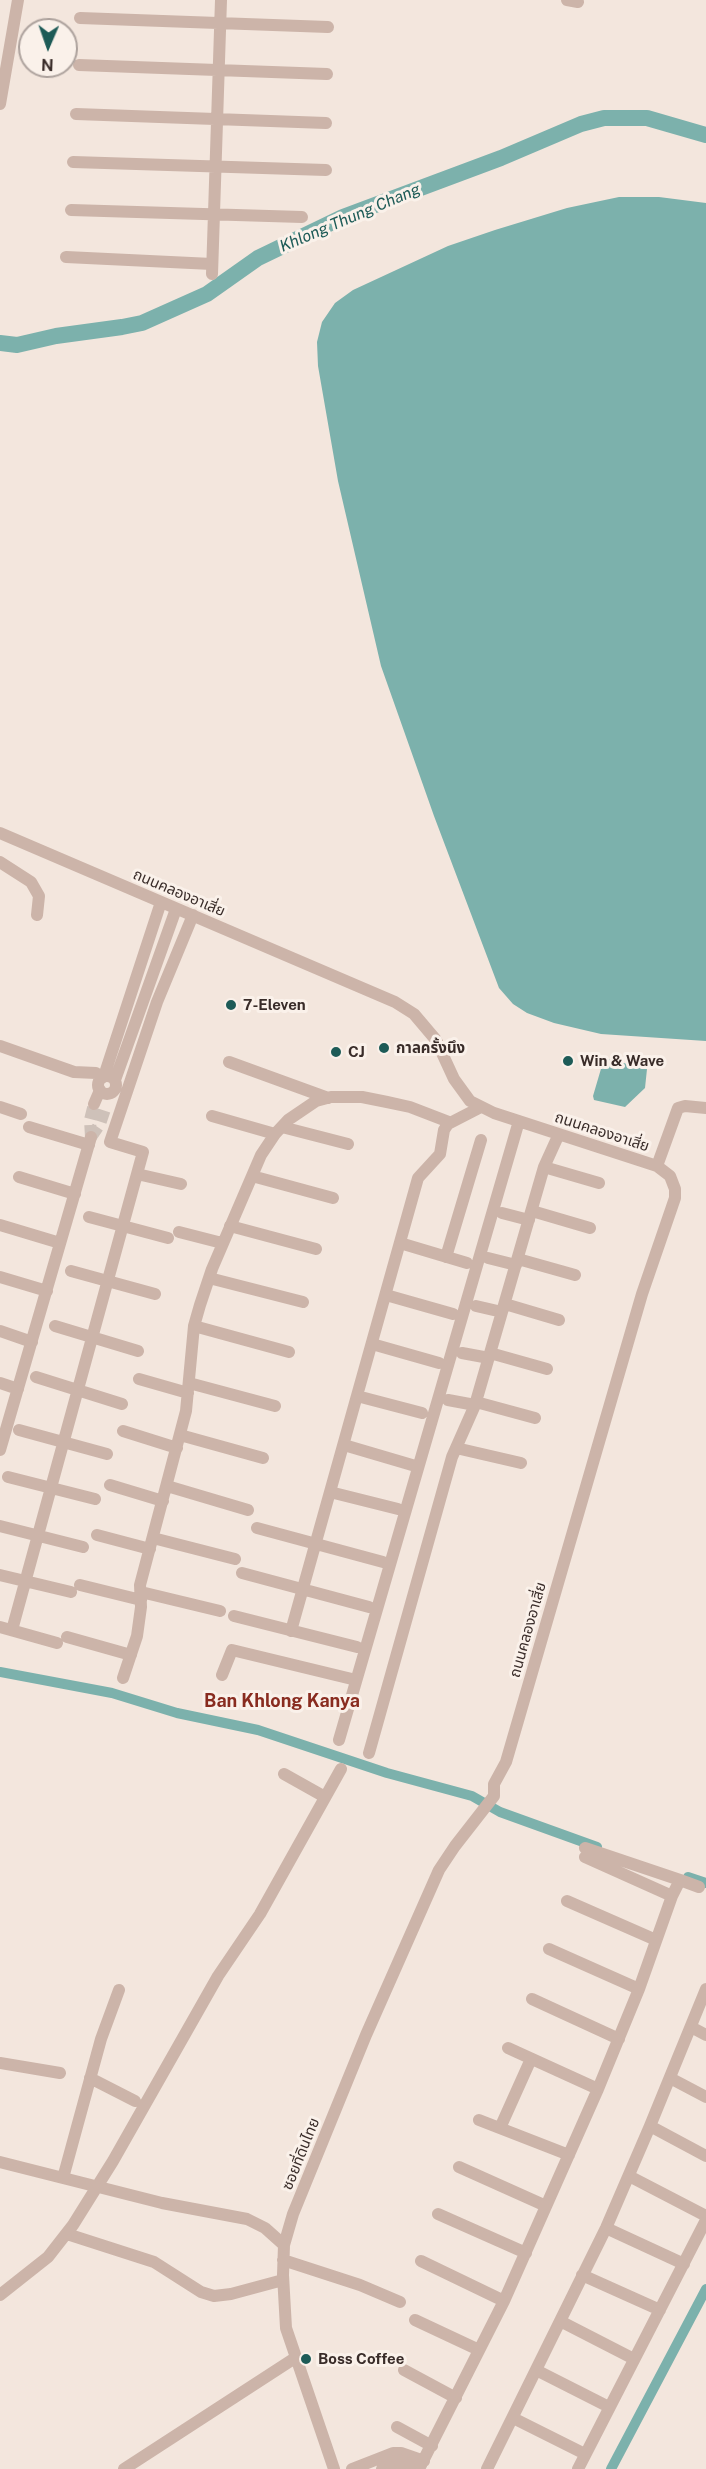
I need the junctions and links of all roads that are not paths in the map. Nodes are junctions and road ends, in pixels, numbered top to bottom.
1 (18, 0) edge
2 (221, 0) edge
3 (80, 18) dead end
4 (220, 24) junction
5 (328, 27) dead end
6 (79, 64) dead end
7 (219, 70) junction
8 (327, 74) dead end
9 (0, 104) edge
10 (76, 114) dead end
11 (217, 119) junction
12 (326, 123) dead end
13 (74, 162) dead end
14 (215, 166) junction
15 (326, 170) dead end
16 (70, 210) dead end
17 (213, 214) junction
18 (302, 217) dead end
19 (66, 257) dead end
20 (0, 833) edge
21 (0, 862) edge
22 (161, 902) junction
23 (176, 909) junction
24 (37, 915) dead end
25 (194, 915) junction
26 (0, 1046) edge
27 (229, 1062) dead end
28 (105, 1084) junction
29 (328, 1098) junction
30 (100, 1105) tunnel mouth
31 (0, 1107) edge
32 (481, 1107) junction
33 (706, 1108) edge
34 (21, 1114) dead end
35 (212, 1116) dead end
36 (519, 1121) junction
37 (449, 1122) junction
38 (29, 1127) dead end
39 (278, 1130) junction
40 (559, 1134) junction
41 (481, 1140) dead end
42 (348, 1144) dead end
43 (657, 1166) junction
44 (544, 1167) junction
45 (137, 1174) junction
46 (252, 1176) junction
47 (19, 1177) dead end
48 (599, 1183) dead end
49 (181, 1184) dead end
50 (75, 1194) junction
51 (333, 1198) dead end
52 (501, 1213) dead end
53 (530, 1215) junction
54 (89, 1217) dead end
55 (0, 1225) edge
56 (123, 1226) junction
57 (230, 1226) junction
58 (590, 1228) dead end
59 (60, 1243) junction
60 (222, 1244) junction
61 (400, 1244) junction
62 (316, 1249) dead end
63 (446, 1257) junction
64 (488, 1258) dead end
65 (517, 1262) junction
66 (467, 1263) dead end
67 (71, 1271) dead end
68 (575, 1275) dead end
69 (0, 1277) edge
70 (209, 1278) junction
71 (107, 1281) junction
72 (47, 1291) junction
73 (155, 1294) dead end
74 (386, 1295) junction
75 (303, 1302) dead end
76 (476, 1306) dead end
77 (503, 1308) junction
78 (453, 1314) dead end
79 (559, 1320) dead end
80 (55, 1326) dead end
81 (194, 1326) junction
82 (0, 1331) edge
83 (92, 1337) junction
84 (32, 1342) junction
85 (372, 1344) junction
86 (138, 1351) dead end
87 (289, 1352) dead end
88 (462, 1353) dead end
89 (490, 1356) junction
90 (439, 1363) dead end
91 (547, 1369) dead end
92 (36, 1377) dead end
93 (139, 1379) dead end
94 (0, 1383) edge
95 (188, 1388) junction
96 (18, 1389) junction
97 (77, 1390) junction
98 (357, 1396) junction
99 (448, 1400) dead end
100 (122, 1404) dead end
101 (476, 1404) junction
102 (275, 1406) dead end
103 (422, 1413) dead end
104 (535, 1418) dead end
105 (19, 1430) dead end
106 (123, 1431) dead end
107 (180, 1434) junction
108 (2, 1437) edge
109 (63, 1442) junction
110 (344, 1445) junction
111 (177, 1448) junction
112 (456, 1448) junction
113 (0, 1450) edge
114 (106, 1454) dead end
115 (263, 1458) dead end
116 (521, 1463) dead end
117 (412, 1465) dead end
118 (8, 1477) dead end
119 (110, 1485) dead end
120 (166, 1486) junction
121 (50, 1488) junction
122 (330, 1492) junction
123 (95, 1500) dead end
124 (162, 1501) junction
125 (398, 1509) dead end
126 (248, 1510) dead end
127 (0, 1526) edge
128 (257, 1528) dead end
129 (97, 1534) dead end
130 (37, 1535) junction
131 (151, 1544) junction
132 (315, 1544) junction
133 (83, 1547) dead end
134 (235, 1559) dead end
135 (383, 1562) dead end
136 (242, 1573) dead end
137 (0, 1575) edge
138 (24, 1581) junction
139 (303, 1590) junction
140 (141, 1596) junction
141 (369, 1607) dead end
142 (220, 1611) dead end
143 (234, 1616) dead end
144 (6, 1629) edge
145 (291, 1631) junction
146 (357, 1647) dead end
147 (131, 1655) junction
148 (222, 1675) dead end
149 (123, 1678) dead end
150 (356, 1680) junction
151 (339, 1740) dead end
152 (369, 1753) dead end
153 (341, 1769) dead end
154 (284, 1774) dead end
155 (494, 1796) joint
156 (325, 1797) junction
157 (680, 1880) junction
158 (699, 1887) dead end
159 (672, 1896) junction
160 (567, 1901) dead end
161 (656, 1940) junction
162 (549, 1949) dead end
163 (639, 1989) junction
164 (706, 1989) edge
165 (119, 1990) dead end
166 (532, 1999) dead end
167 (691, 2027) junction
168 (706, 2035) edge
169 (619, 2039) junction
170 (508, 2048) dead end
171 (531, 2059) junction
172 (0, 2063) edge
173 (60, 2073) dead end
174 (90, 2078) junction
175 (670, 2078) junction
176 (598, 2089) junction
177 (706, 2097) edge
178 (135, 2101) dead end
179 (479, 2120) dead end
180 (650, 2126) junction
181 (500, 2128) junction
182 (569, 2155) junction
183 (706, 2156) edge
184 (0, 2162) edge
185 (459, 2167) dead end
186 (629, 2176) junction
187 (63, 2178) junction
188 (97, 2187) junction
189 (546, 2206) junction
190 (438, 2214) dead end
191 (706, 2216) edge
192 (706, 2220) edge
193 (606, 2228) junction
194 (67, 2234) junction
195 (284, 2245) junction
196 (526, 2253) junction
197 (283, 2260) junction
198 (421, 2260) dead end
199 (684, 2264) junction
200 (582, 2275) junction
201 (283, 2280) junction
202 (0, 2295) edge
203 (504, 2301) junction
204 (400, 2302) dead end
205 (660, 2310) junction
206 (415, 2320) dead end
207 (560, 2321) junction
208 (479, 2350) junction
209 (295, 2358) junction
210 (634, 2359) junction
211 (404, 2370) dead end
212 (536, 2370) junction
213 (456, 2397) junction
214 (609, 2407) junction
215 (513, 2418) junction
216 (397, 2427) dead end
217 (432, 2446) junction
218 (585, 2454) junction
219 (381, 2465) edge
220 (421, 2466) edge
221 (491, 2468) edge
222 (124, 2469) edge
223 (334, 2469) edge
224 (352, 2469) edge
225 (578, 2469) edge

1 - 9 street
2 - 4 street
3 - 4 street
4 - 5 street
4 - 7 street
6 - 7 street
7 - 8 street
7 - 11 street
10 - 11 street
11 - 12 street
11 - 14 street
13 - 14 street
14 - 15 street
14 - 17 street
16 - 17 street
17 - 18 street
17 - 19 street
20 - 22 street, ถนนคลองอาเสี่ย
21 - 24 street
22 - 23 street, ถนนคลองอาเสี่ย
22 - 28 street
23 - 25 street, ถนนคลองอาเสี่ย
23 - 28 street
25 - 32 street, ถนนคลองอาเสี่ย
25 - 45 street
26 - 28 street
27 - 29 street
28 - 30 street
29 - 37 street
29 - 39 street
31 - 34 street
32 - 36 street, ถนนคลองอาเสี่ย
32 - 37 street
33 - 43 street
35 - 39 street
36 - 40 street, ถนนคลองอาเสี่ย
36 - 150 street
37 - 61 street
38 - 50 street
39 - 42 street
39 - 46 street
40 - 43 street, ถนนคลองอาเสี่ย
40 - 44 street
41 - 63 street
43 - 155 street, ถนนคลองอาเสี่ย
44 - 48 street
44 - 53 street
45 - 49 street
45 - 56 street
46 - 51 street
46 - 57 street
47 - 50 street
50 - 59 street
52 - 53 street
53 - 58 street
53 - 65 street
54 - 56 street
55 - 59 street
56 - 60 street
56 - 71 street
57 - 60 street
57 - 62 street
59 - 72 street
60 - 70 street
61 - 63 street
61 - 74 street
63 - 66 street
64 - 65 street
65 - 68 street
65 - 77 street
67 - 71 street
69 - 72 street
70 - 75 street
70 - 81 street
71 - 73 street
71 - 83 street
72 - 84 street
74 - 78 street
74 - 85 street
76 - 77 street
77 - 79 street
77 - 89 street
80 - 83 street
81 - 87 street
81 - 95 street
82 - 84 street
83 - 86 street
83 - 97 street
84 - 96 street
85 - 90 street
85 - 98 street
88 - 89 street
89 - 91 street
89 - 101 street
92 - 97 street
93 - 95 street
94 - 96 street
95 - 102 street
95 - 107 street
96 - 108 street
97 - 100 street
97 - 109 street
98 - 103 street
98 - 110 street
99 - 101 street
101 - 104 street
101 - 112 street
105 - 109 street
106 - 111 street
107 - 111 street
107 - 115 street
108 - 113 street
109 - 114 street
109 - 121 street
110 - 117 street
110 - 122 street
111 - 120 street
112 - 116 street
112 - 152 street
118 - 121 street
119 - 124 street
120 - 124 street
120 - 126 street
121 - 123 street
121 - 130 street
122 - 125 street
122 - 132 street
124 - 131 street
127 - 130 street
128 - 132 street
129 - 131 street
130 - 133 street
130 - 138 street
131 - 134 street
131 - 140 street
132 - 135 street
132 - 139 street
136 - 139 street
137 - 138 street
138 - 140 street
138 - 144 street
139 - 141 street
139 - 145 street
140 - 142 street
140 - 147 street
143 - 145 street
144 - 147 street
145 - 146 street
147 - 149 street
148 - 150 street
150 - 151 street
153 - 156 street
154 - 156 street
155 - 195 street, ซอยที่ดินไทย
156 - 188 street
157 - 158 street
157 - 159 street
157 - 159 street
159 - 161 street
160 - 161 street
161 - 163 street
162 - 163 street
163 - 169 street
164 - 167 street
165 - 174 street
166 - 169 street
167 - 168 street
167 - 175 street
169 - 176 street
170 - 171 street
171 - 176 street
171 - 181 street
172 - 173 street
174 - 178 street
174 - 187 street
175 - 177 street
175 - 180 street
176 - 182 street
179 - 181 street
180 - 183 street
180 - 186 street
181 - 182 street
182 - 189 street
184 - 187 street
185 - 189 street
186 - 191 street
186 - 193 street
187 - 188 street
188 - 194 street
188 - 195 street
189 - 196 street
190 - 196 street
192 - 199 street
193 - 199 street
193 - 200 street
194 - 201 street
194 - 202 street
195 - 197 street, ซอยที่ดินไทย
196 - 203 street
197 - 201 street, ซอยที่ดินไทย
197 - 204 street
198 - 203 street
199 - 205 street
200 - 205 street
200 - 207 street
201 - 209 street, ซอยที่ดินไทย
203 - 208 street
205 - 210 street
206 - 208 street
207 - 210 street
207 - 212 street
208 - 213 street
209 - 222 street
209 - 223 street, ซอยที่ดินไทย
210 - 214 street
211 - 213 street
212 - 214 street
212 - 215 street
213 - 217 street
214 - 218 street
215 - 218 street
215 - 221 street
216 - 217 street
217 - 220 street
218 - 225 street
219 - 220 street
219 - 224 street

